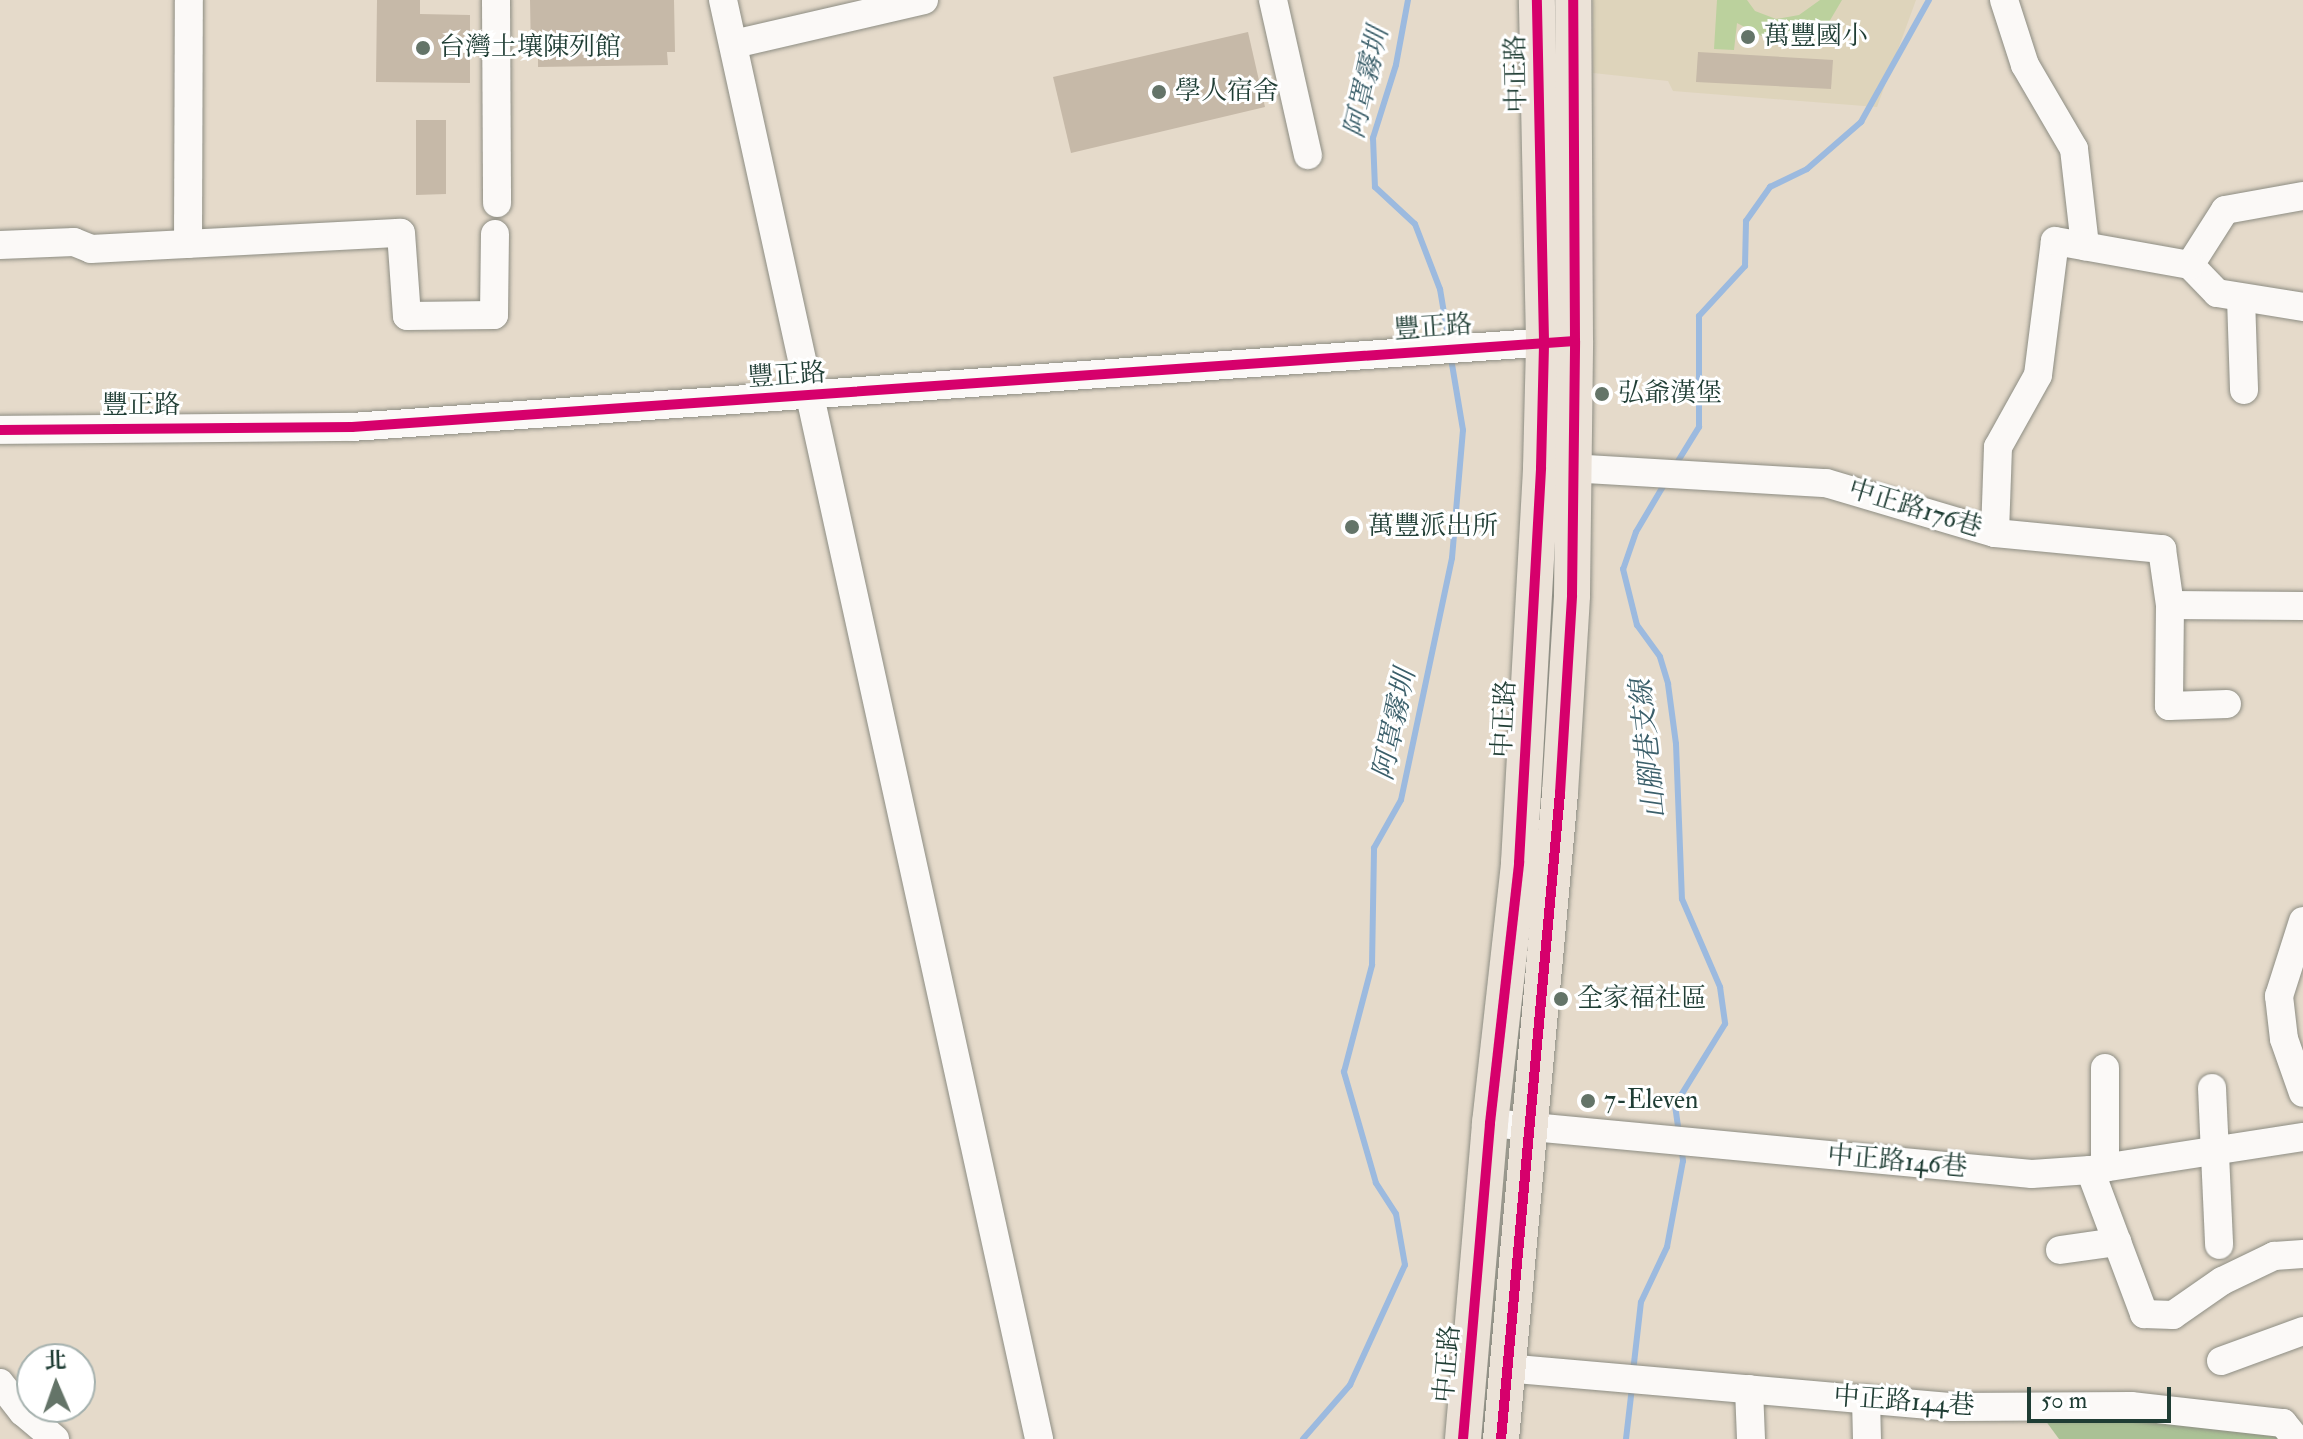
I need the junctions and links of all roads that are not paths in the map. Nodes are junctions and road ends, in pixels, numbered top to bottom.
1 (189, 0) edge
2 (496, 0) edge
3 (723, 0) edge
4 (924, 0) edge
5 (1273, 0) edge
6 (1537, 0) edge
7 (1573, 0) edge
8 (2004, 0) edge
9 (734, 44) junction
10 (1308, 155) dead end
11 (2303, 196) edge
12 (497, 203) dead end
13 (495, 234) dead end
14 (188, 244) junction
15 (0, 245) edge
16 (2085, 246) junction
17 (2190, 265) junction
18 (2241, 298) junction
19 (2303, 307) edge
20 (1560, 341) junction
21 (2244, 390) dead end
22 (808, 397) junction
23 (0, 430) edge
24 (1557, 467) junction
25 (1995, 533) junction
26 (2170, 605) junction
27 (2303, 606) edge
28 (2227, 704) dead end
29 (2303, 921) edge
30 (2105, 1068) dead end
31 (2212, 1088) dead end
32 (2303, 1093) edge
33 (1490, 1123) junction
34 (1528, 1128) junction
35 (2303, 1137) edge
36 (2213, 1150) junction
37 (2098, 1169) junction
38 (2117, 1242) junction
39 (2219, 1245) dead end
40 (2060, 1250) dead end
41 (2303, 1254) edge
42 (2303, 1331) edge
43 (2221, 1361) dead end
44 (1505, 1368) junction
45 (0, 1383) edge
46 (1749, 1389) junction
47 (1866, 1399) junction
48 (55, 1439) edge
49 (1039, 1439) edge
50 (1463, 1439) edge
51 (1501, 1439) edge
52 (1751, 1439) edge
53 (1867, 1439) edge
54 (2296, 1439) edge

1 - 14 street
2 - 12 street
3 - 9 street
4 - 9 street
5 - 10 street
6 - 20 main road, 中正路
7 - 20 main road, 中正路
8 - 16 street
9 - 22 street
11 - 17 street
13 - 14 street
14 - 15 street
16 - 17 street, 中正路176巷
16 - 25 street, 中正路176巷
17 - 18 street
18 - 19 street
18 - 21 street
20 - 22 street, 豐正路
20 - 24 main road, 中正路
22 - 23 street, 豐正路
22 - 49 street
24 - 25 street, 中正路176巷
24 - 33 main road, 中正路
24 - 34 main road, 中正路
25 - 26 street
26 - 27 street
26 - 28 street
29 - 32 street
30 - 37 street
31 - 36 street
33 - 34 street, 中正路146巷
33 - 50 main road, 中正路
34 - 37 street, 中正路146巷
34 - 44 main road, 中正路
35 - 36 street, 中正路146巷
36 - 37 street, 中正路146巷
36 - 39 street
37 - 38 street
38 - 40 street
38 - 41 street
42 - 43 street
44 - 46 street, 中正路144巷
44 - 51 main road, 中正路
45 - 48 street
46 - 47 street, 中正路144巷
46 - 52 street
47 - 53 street
47 - 54 street, 中正路144巷

